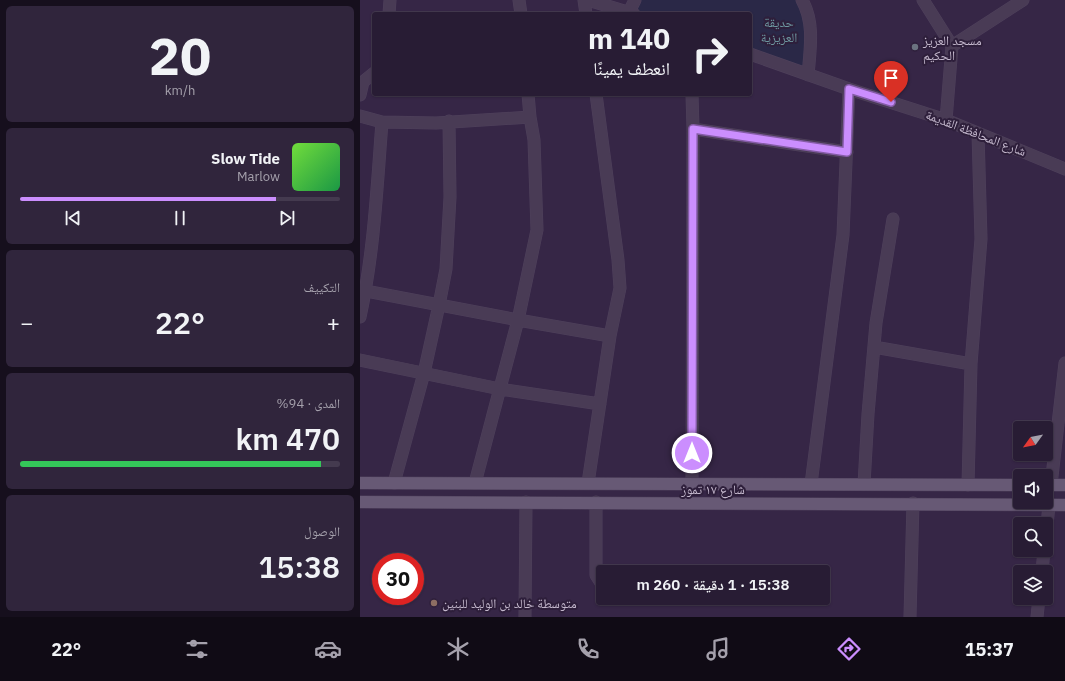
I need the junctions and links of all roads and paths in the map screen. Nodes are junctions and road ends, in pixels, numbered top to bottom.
1 (390, 0) edge
2 (519, 0) edge
3 (584, 0) edge
4 (588, 0) edge
5 (636, 0) edge
6 (802, 0) edge
7 (924, 0) edge
8 (1023, 0) edge
9 (389, 12) edge
10 (521, 12) edge
11 (586, 12) edge
12 (629, 12) edge
13 (632, 12) edge
14 (952, 46) junction
15 (752, 55) edge
16 (808, 74) junction
17 (372, 75) edge
18 (849, 89) junction
19 (360, 95) edge
20 (528, 96) edge
21 (596, 96) edge
22 (692, 96) edge
23 (360, 116) edge
24 (530, 117) junction
25 (946, 120) junction
26 (449, 121) junction
27 (382, 122) junction
28 (693, 129) junction
29 (978, 133) junction
30 (847, 152) junction
31 (1065, 169) edge
32 (892, 219) dead end
33 (363, 290) edge
34 (439, 305) junction
35 (360, 317) edge
36 (518, 320) junction
37 (610, 336) junction
38 (874, 347) junction
39 (360, 360) edge
40 (1065, 363) edge
41 (971, 364) junction
42 (424, 373) junction
43 (500, 389) junction
44 (600, 404) junction
45 (1050, 469) edge
46 (360, 483) edge
47 (394, 483) junction
48 (475, 483) junction
49 (588, 484) junction
50 (692, 484) junction
51 (811, 484) junction
52 (864, 484) junction
53 (968, 485) junction
54 (1013, 485) edge
55 (1053, 485) edge
56 (1065, 485) edge
57 (360, 502) edge
58 (526, 502) junction
59 (596, 502) junction
60 (913, 504) junction
61 (1013, 505) edge
62 (1053, 505) edge
63 (1065, 505) edge
64 (596, 565) edge
65 (1038, 605) edge
66 (525, 617) edge
67 (910, 617) edge
68 (1037, 617) edge

1 - 9 street
2 - 10 street
3 - 11 street
4 - 12 street
5 - 13 street
6 - 16 street
7 - 14 street
8 - 14 street
14 - 25 street
15 - 16 street, شارع المحافظة القديمة
16 - 18 street, شارع المحافظة القديمة
17 - 19 street
18 - 25 street, شارع المحافظة القديمة
18 - 30 street
20 - 24 street
21 - 37 street
22 - 28 street
23 - 27 street
24 - 26 street
24 - 36 street
25 - 29 street, شارع المحافظة القديمة
26 - 27 street
26 - 34 street
27 - 33 street
28 - 30 street
28 - 50 street
29 - 31 street, شارع المحافظة القديمة
29 - 41 street
30 - 51 street
32 - 38 street
33 - 34 street
33 - 35 street
34 - 36 street
34 - 42 street
36 - 37 street
36 - 43 street
37 - 44 street
38 - 41 street
38 - 52 street
39 - 42 street
40 - 45 street
41 - 53 street
42 - 43 street
42 - 47 street
43 - 44 street
43 - 48 street
44 - 49 street
46 - 47 main road, شارع ١٧ تموز
47 - 48 main road, شارع ١٧ تموز
48 - 49 main road, شارع ١٧ تموز
49 - 50 main road, شارع ١٧ تموز
50 - 51 main road, شارع ١٧ تموز
51 - 52 main road, شارع ١٧ تموز
52 - 53 main road, شارع ١٧ تموز
53 - 54 main road, شارع ١٧ تموز
55 - 56 main road
57 - 58 main road, شارع ١٧ تموز
58 - 59 main road, شارع ١٧ تموز
58 - 66 street
59 - 60 main road, شارع ١٧ تموز
59 - 64 street
60 - 61 main road, شارع ١٧ تموز
60 - 67 street
62 - 63 main road, شارع ١٧ تموز
65 - 68 street

